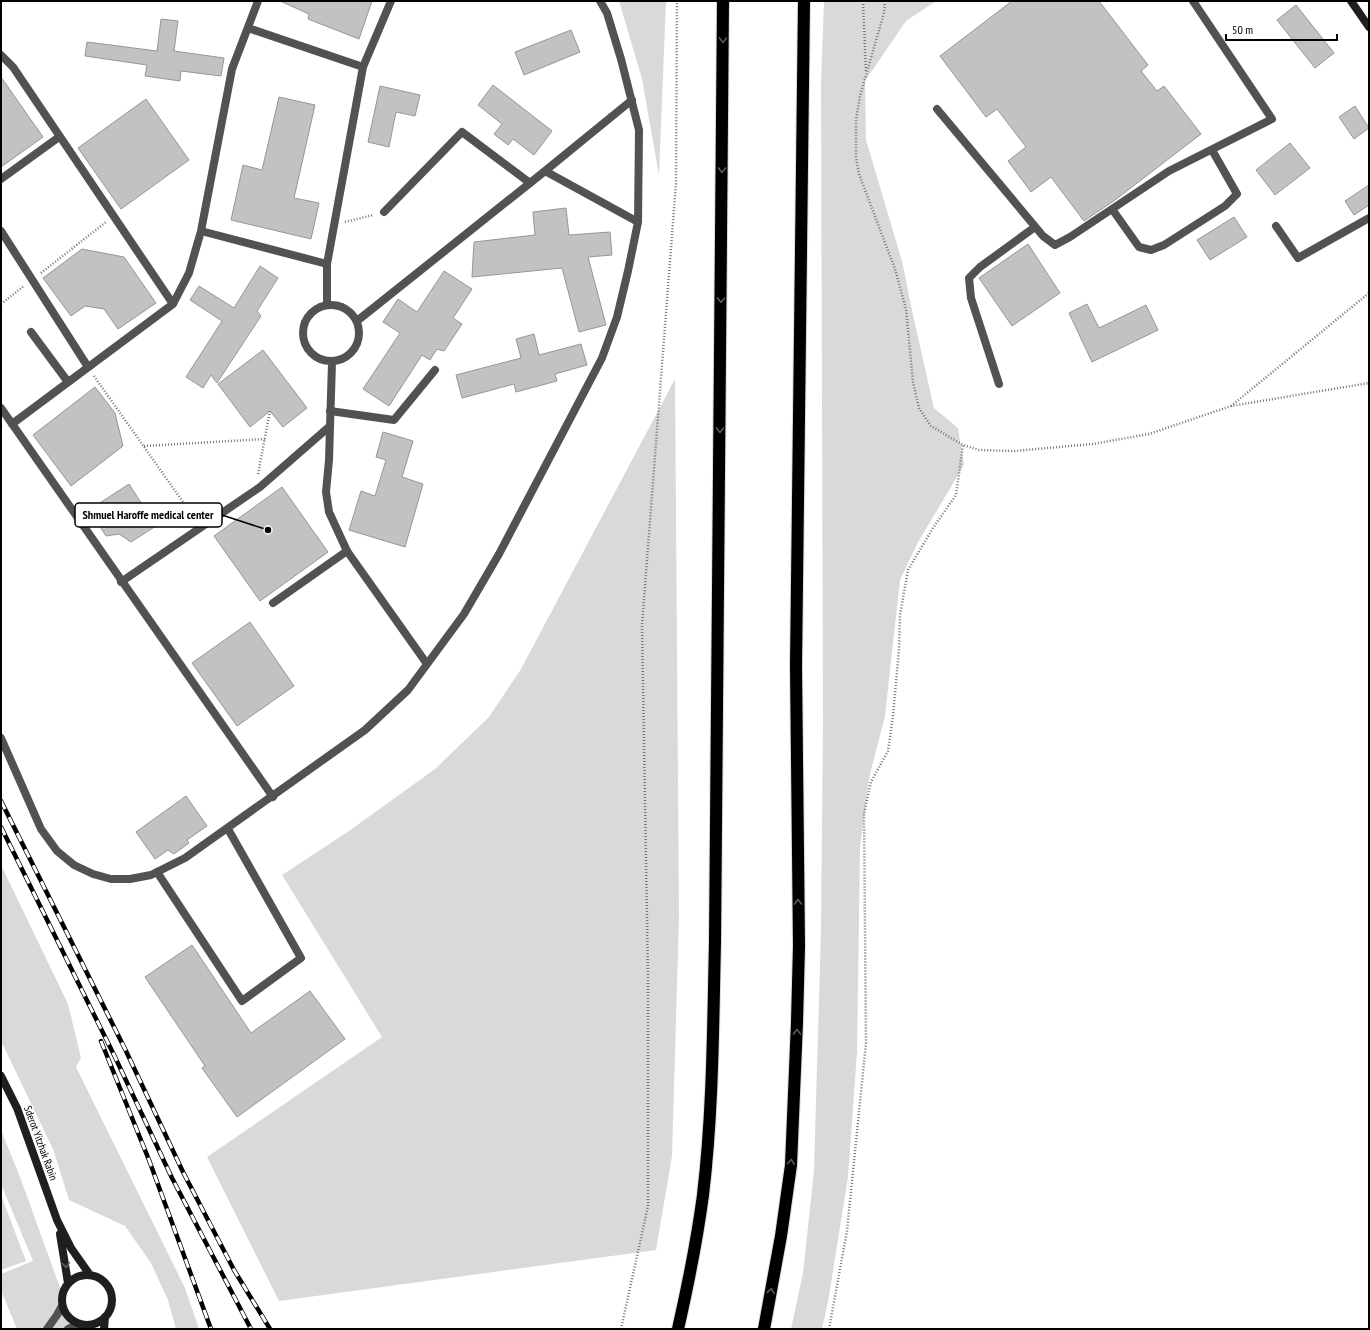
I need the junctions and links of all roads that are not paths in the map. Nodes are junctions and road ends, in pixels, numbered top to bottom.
1 (258, 1) edge
2 (391, 1) edge
3 (600, 1) edge
4 (724, 1) edge
5 (804, 1) edge
6 (1193, 1) edge
7 (1351, 1) edge
8 (1369, 27) edge
9 (248, 28) junction
10 (1, 55) edge
11 (363, 67) junction
12 (632, 100) junction
13 (937, 109) dead end
14 (59, 137) junction
15 (1212, 150) junction
16 (545, 171) junction
17 (1, 178) edge
18 (530, 183) junction
19 (1112, 209) junction
20 (384, 212) road end
21 (1369, 218) edge
22 (638, 222) junction
23 (1276, 226) dead end
24 (1035, 227) junction
25 (201, 231) junction
26 (1, 232) edge
27 (327, 264) junction
28 (173, 304) junction
29 (327, 305) junction
30 (357, 321) junction
31 (31, 332) dead end
32 (332, 362) junction
33 (88, 367) junction
34 (435, 370) dead end
35 (68, 382) junction
36 (999, 384) dead end
37 (1, 408) edge
38 (330, 411) junction
39 (12, 424) junction
40 (330, 426) junction
41 (348, 551) junction
42 (122, 582) junction
43 (274, 603) dead end
44 (427, 664) junction
45 (1, 738) edge
46 (273, 797) junction
47 (228, 829) junction
48 (157, 872) junction
49 (1, 1076) edge
50 (57, 1220) junction
51 (90, 1275) junction
52 (68, 1283) junction
53 (62, 1306) junction
54 (105, 1318) junction
55 (82, 1326) edge
56 (47, 1329) edge
57 (68, 1329) edge
58 (104, 1329) edge
59 (678, 1329) edge
60 (764, 1329) edge

1 - 9 street
2 - 11 street
3 - 12 street
4 -> 59 highway
60 -> 5 highway
6 - 15 street
7 - 8 main road
9 - 11 street
9 - 25 street
10 - 14 street
11 - 27 street
12 - 16 street
12 - 22 street
13 - 24 street
14 - 17 street
14 - 28 street
15 - 19 street
15 - 19 street
16 - 18 street
16 - 22 street
18 - 20 street
18 - 30 street
19 - 24 street
21 - 23 street
22 - 44 street
24 - 36 street
25 - 27 street
25 - 28 street
26 - 33 street
27 - 29 street
28 - 33 street
29 - 30 street
29 - 32 street
30 - 32 street
31 - 35 street
32 - 38 street
33 - 35 street
34 - 38 street
35 - 39 street
37 - 39 street
38 - 40 street
39 - 42 street
40 - 41 street
40 - 42 street
41 - 43 street
41 - 44 street
42 - 46 street
44 - 46 street
45 - 48 street
46 - 47 street
47 - 48 street
47 - 48 street
49 - 50 main road, Sderot Yitzhak Rabin
50 - 51 main road, Sderot Yitzhak Rabin
50 -> 52 main road, Sderot Yitzhak Rabin
51 - 52 main road
51 - 54 main road, Sderot Yitzhak Rabin
52 - 53 main road, Sderot Yitzhak Rabin
53 - 55 main road
53 - 56 street
54 - 55 main road
54 - 58 main road, Sderot Yitzhak Rabin
55 - 57 street

